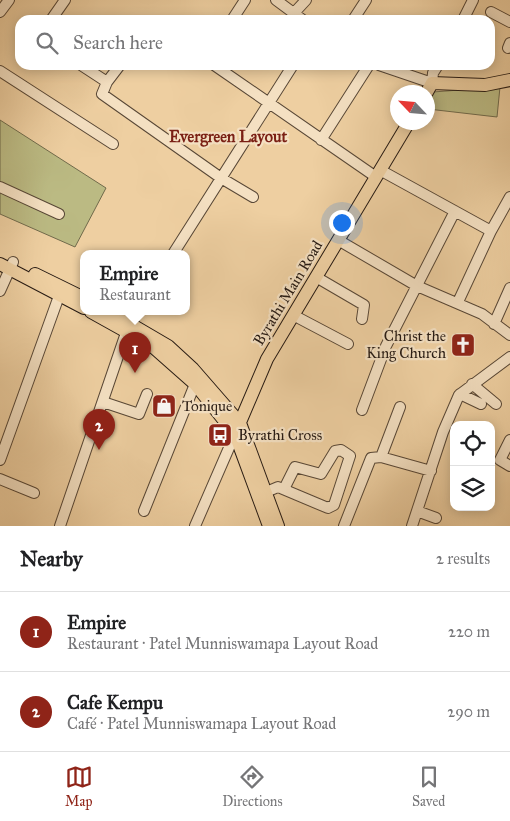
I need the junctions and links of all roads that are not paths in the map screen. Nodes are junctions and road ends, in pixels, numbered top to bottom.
1 (9, 0) edge
2 (65, 0) edge
3 (245, 0) edge
4 (276, 0) edge
5 (306, 0) edge
6 (366, 0) edge
7 (473, 0) edge
8 (0, 12) edge
9 (491, 12) dead end
10 (294, 13) junction
11 (54, 15) edge
12 (235, 15) edge
13 (297, 15) edge
14 (356, 15) edge
15 (466, 15) edge
16 (510, 22) edge
17 (89, 70) edge
18 (116, 70) edge
19 (221, 70) edge
20 (290, 70) edge
21 (366, 70) edge
22 (390, 70) edge
23 (435, 70) edge
24 (0, 71) edge
25 (510, 80) edge
26 (108, 82) junction
27 (423, 85) edge
28 (431, 85) edge
29 (435, 88) edge
30 (269, 103) junction
31 (404, 130) edge
32 (321, 140) junction
33 (113, 144) dead end
34 (378, 174) junction
35 (221, 178) junction
36 (0, 187) edge
37 (253, 197) dead end
38 (510, 197) edge
39 (455, 211) junction
40 (58, 214) dead end
41 (491, 231) junction
42 (338, 240) junction
43 (176, 250) edge
44 (0, 255) edge
45 (8, 265) edge
46 (316, 277) junction
47 (417, 286) junction
48 (510, 288) edge
49 (0, 291) edge
50 (59, 296) junction
51 (80, 296) edge
52 (458, 302) junction
53 (80, 306) edge
54 (105, 315) edge
55 (117, 315) edge
56 (293, 315) junction
57 (362, 319) dead end
58 (132, 321) edge
59 (494, 324) junction
60 (510, 335) edge
61 (348, 344) dead end
62 (510, 357) edge
63 (195, 384) junction
64 (472, 384) junction
65 (146, 394) dead end
66 (460, 394) junction
67 (103, 402) junction
68 (480, 404) dead end
69 (496, 404) dead end
70 (400, 407) dead end
71 (362, 410) dead end
72 (238, 428) junction
73 (443, 432) junction
74 (450, 435) edge
75 (510, 440) edge
76 (381, 457) junction
77 (496, 458) edge
78 (0, 460) edge
79 (510, 466) edge
80 (431, 470) junction
81 (0, 478) edge
82 (284, 489) junction
83 (34, 493) dead end
84 (262, 494) junction
85 (144, 511) dead end
86 (418, 511) junction
87 (436, 518) dead end
88 (60, 526) edge
89 (195, 526) edge
90 (269, 526) edge
91 (278, 526) edge
92 (344, 526) edge
93 (412, 526) edge

1 - 8 street
2 - 11 street
3 - 12 street
4 - 10 street
5 - 10 street
6 - 14 street
7 - 15 street
9 - 16 street
10 - 13 street
17 - 26 street
18 - 26 street
19 - 30 street
20 - 30 street
21 - 32 street
22 - 27 street
23 - 28 street
24 - 33 street
25 - 29 main road
26 - 35 street
30 - 32 street
30 - 35 street
31 - 34 main road, Byrathi Main Road
32 - 34 street
34 - 39 street
34 - 42 main road, Byrathi Main Road
35 - 37 street
35 - 43 street
36 - 40 street
38 - 41 street
39 - 41 street
39 - 47 street
41 - 52 street
42 - 46 main road, Byrathi Main Road
42 - 47 street
44 - 45 main road
45 - 49 street
45 - 50 main road
45 - 51 main road
46 - 56 main road, Byrathi Main Road
46 - 57 street
47 - 52 street
47 - 71 street
48 - 59 street
50 - 53 main road
50 - 78 street
52 - 59 street
54 - 58 main road
55 - 58 main road
56 - 61 street
56 - 72 main road, Byrathi Main Road
58 - 63 main road
58 - 67 street
58 - 72 main road
59 - 60 street
62 - 64 street
63 - 72 main road
63 - 85 street
64 - 66 street
64 - 69 street
65 - 67 street
66 - 68 street
66 - 73 street
67 - 88 street
70 - 76 street
72 - 84 main road
72 - 89 street
73 - 74 street
73 - 80 street
75 - 77 street
76 - 80 street
76 - 92 street
77 - 79 street
80 - 86 street
81 - 83 street
82 - 82 street
82 - 84 street
84 - 90 main road
84 - 91 main road
86 - 87 street
86 - 93 street

